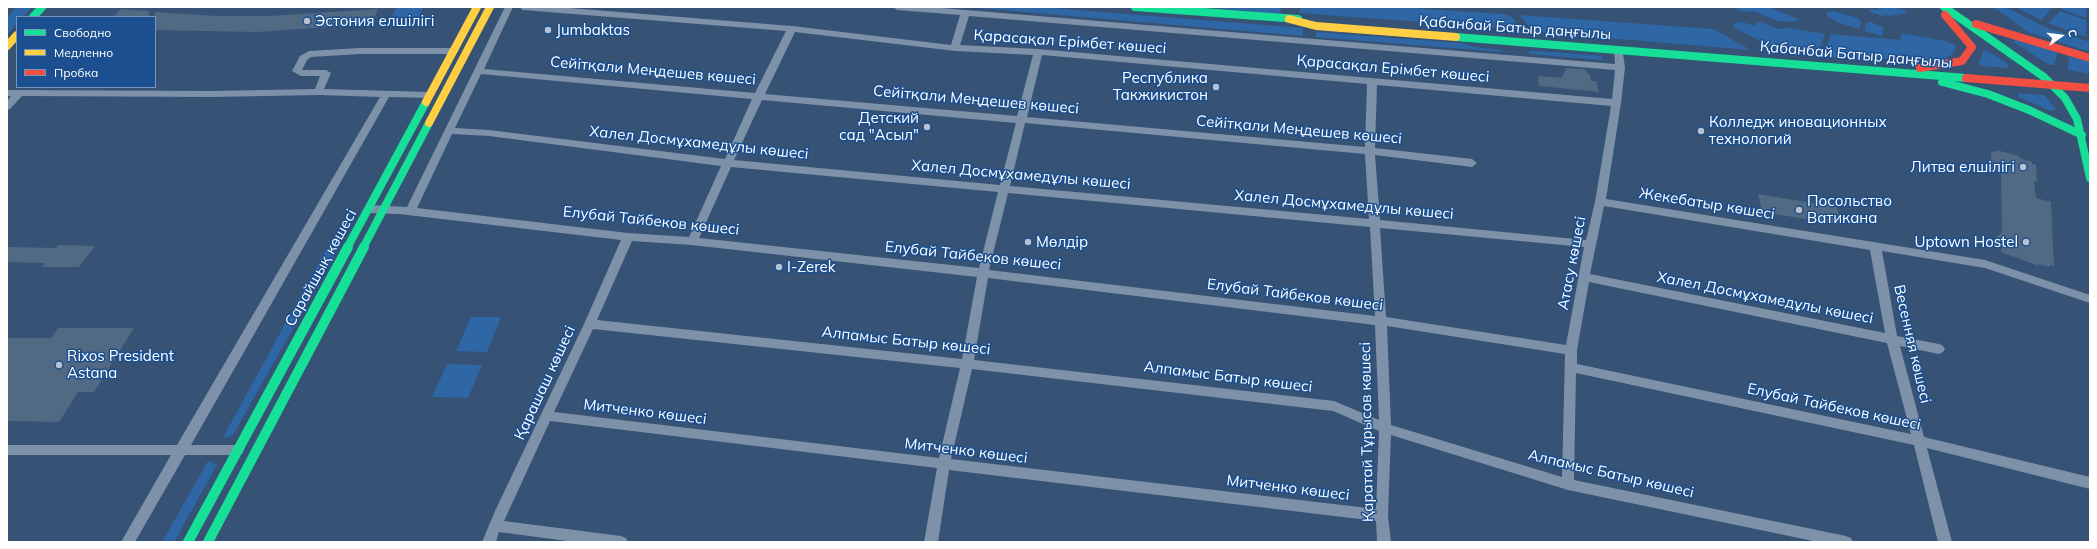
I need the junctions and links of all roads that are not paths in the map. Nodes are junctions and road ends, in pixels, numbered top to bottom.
1 (42, 7) edge
2 (478, 7) edge
3 (490, 7) edge
4 (509, 7) edge
5 (523, 7) edge
6 (674, 7) edge
7 (897, 7) edge
8 (1135, 7) edge
9 (1937, 7) edge
10 (1944, 7) edge
11 (547, 8) edge
12 (965, 13) junction
13 (34, 16) edge
14 (668, 18) junction
15 (1964, 21) junction
16 (792, 29) junction
17 (16, 36) edge
18 (7, 46) edge
19 (955, 48) junction
20 (1619, 50) junction
21 (454, 52) junction
22 (1038, 52) junction
23 (2090, 58) edge
24 (1620, 67) junction
25 (477, 71) junction
26 (1903, 72) junction
27 (1915, 73) junction
28 (1372, 82) junction
29 (2053, 85) junction
30 (2090, 88) edge
31 (7, 92) edge
32 (318, 92) junction
33 (19, 93) junction
34 (386, 94) junction
35 (759, 94) junction
36 (430, 95) junction
37 (1616, 103) junction
38 (7, 107) edge
39 (1022, 119) junction
40 (2090, 129) edge
41 (450, 130) junction
42 (2082, 135) junction
43 (1370, 151) junction
44 (727, 163) junction
45 (1472, 163) dead end
46 (2090, 178) edge
47 (1003, 188) junction
48 (1600, 202) junction
49 (369, 209) junction
50 (383, 209) junction
51 (410, 211) junction
52 (1374, 224) junction
53 (628, 237) junction
54 (692, 241) junction
55 (1590, 244) junction
56 (1875, 245) junction
57 (983, 272) junction
58 (1584, 277) junction
59 (2090, 299) edge
60 (1381, 321) junction
61 (590, 324) junction
62 (1892, 339) junction
63 (1940, 349) dead end
64 (1571, 350) junction
65 (967, 364) junction
66 (1570, 367) junction
67 (547, 416) junction
68 (1384, 428) junction
69 (1918, 441) junction
70 (7, 450) edge
71 (181, 450) junction
72 (238, 450) junction
73 (944, 464) junction
74 (2090, 482) edge
75 (1568, 484) junction
76 (1382, 516) junction
77 (496, 526) junction
78 (195, 529) junction
79 (128, 542) edge
80 (188, 542) edge
81 (193, 542) edge
82 (208, 542) edge
83 (489, 542) edge
84 (621, 542) edge
85 (931, 542) edge
86 (1384, 542) edge
87 (1846, 542) edge
88 (1945, 542) edge

1 - 13 main road
2 - 21 main road, Сарайшық көшесі
3 - 50 main road, Сарайшық көшесі
4 - 25 street
5 - 11 street, Қарасақал Ерімбет көшесі
6 - 14 street
7 - 12 street
8 - 20 main road, Қабанбай Батыр даңғылы
9 - 26 main road
10 - 15 main road
11 - 14 street, Қарасақал Ерімбет көшесі
12 - 19 street
12 - 24 street
14 - 16 street, Қарасақал Ерімбет көшесі
15 - 23 main road
15 - 29 main road
16 - 19 street, Қарасақал Ерімбет көшесі
16 - 35 street
17 - 18 main road
19 - 22 street, Қарасақал Ерімбет көшесі
20 - 24 street, Атасу көшесі
20 - 26 main road, Қабанбай Батыр даңғылы
21 - 32 street
21 - 36 main road, Сарайшық көшесі
22 - 28 street, Қарасақал Ерімбет көшесі
22 - 39 street
24 - 37 street, Атасу көшесі
25 - 35 street, Сейітқали Меңдешев көшесі
25 - 41 street
26 - 27 main road, Қабанбай Батыр даңғылы
27 - 29 main road, Қабанбай Батыр даңғылы
27 - 42 main road
28 - 37 street, Қарасақал Ерімбет көшесі
28 - 43 street, Қаратай Тұрысов көшесі
29 - 30 main road, Қабанбай Батыр даңғылы
29 - 42 main road
31 - 33 street
32 - 33 street
32 - 34 street
33 - 38 street
34 - 36 street
34 - 71 street
35 - 39 street, Сейітқали Меңдешев көшесі
35 - 44 street
36 - 49 main road, Сарайшық көшесі
37 - 48 street, Атасу көшесі
39 - 43 street, Сейітқали Меңдешев көшесі
39 - 47 street
40 - 42 main road
41 - 44 street, Халел Досмұхамедұлы көшесі
41 - 51 street
42 - 46 main road
43 - 45 street, Сейітқали Меңдешев көшесі
43 - 52 street, Қаратай Тұрысов көшесі
44 - 47 street, Халел Досмұхамедұлы көшесі
44 - 54 street
47 - 52 street, Халел Досмұхамедұлы көшесі
47 - 57 street
48 - 55 street, Атасу көшесі
48 - 56 street, Жекебатыр көшесі
49 - 50 street, Елубай Тайбеков көшесі
49 - 72 main road, Сарайшық көшесі
50 - 51 street, Елубай Тайбеков көшесі
50 - 82 main road, Сарайшық көшесі
51 - 53 street, Елубай Тайбеков көшесі
52 - 55 street, Халел Досмұхамедұлы көшесі
52 - 60 street, Қаратай Тұрысов көшесі
53 - 54 street, Елубай Тайбеков көшесі
53 - 61 street, Қарашаш көшесі
54 - 57 street, Елубай Тайбеков көшесі
55 - 58 street, Атасу көшесі
56 - 59 street, Жекебатыр көшесі
56 - 62 street, Весенняя көшесі
57 - 60 street, Елубай Тайбеков көшесі
57 - 65 street
58 - 62 street, Халел Досмұхамедұлы көшесі
58 - 64 street, Атасу көшесі
60 - 64 street, Елубай Тайбеков көшесі
60 - 68 street, Қаратай Тұрысов көшесі
61 - 65 street, Алпамыс Батыр көшесі
61 - 67 street, Қарашаш көшесі
62 - 63 street, Халел Досмұхамедұлы көшесі
62 - 69 street, Весенняя көшесі
64 - 66 street, Атасу көшесі
65 - 68 street, Алпамыс Батыр көшесі
65 - 73 street
66 - 69 street, Елубай Тайбеков көшесі
66 - 75 street, Атасу көшесі
67 - 73 street, Митченко көшесі
67 - 77 street, Қарашаш көшесі
68 - 75 street, Алпамыс Батыр көшесі
68 - 76 street, Қаратай Тұрысов көшесі
69 - 74 street, Елубай Тайбеков көшесі
69 - 88 street, Весенняя көшесі
70 - 71 street
71 - 72 street
71 - 79 street
72 - 78 main road, Сарайшық көшесі
73 - 76 street, Митченко көшесі
73 - 85 street
75 - 87 street, Алпамыс Батыр көшесі
76 - 86 street, Қаратай Тұрысов көшесі
77 - 83 street, Қарашаш көшесі
77 - 84 street
78 - 80 main road, Сарайшық көшесі
78 - 81 main road

